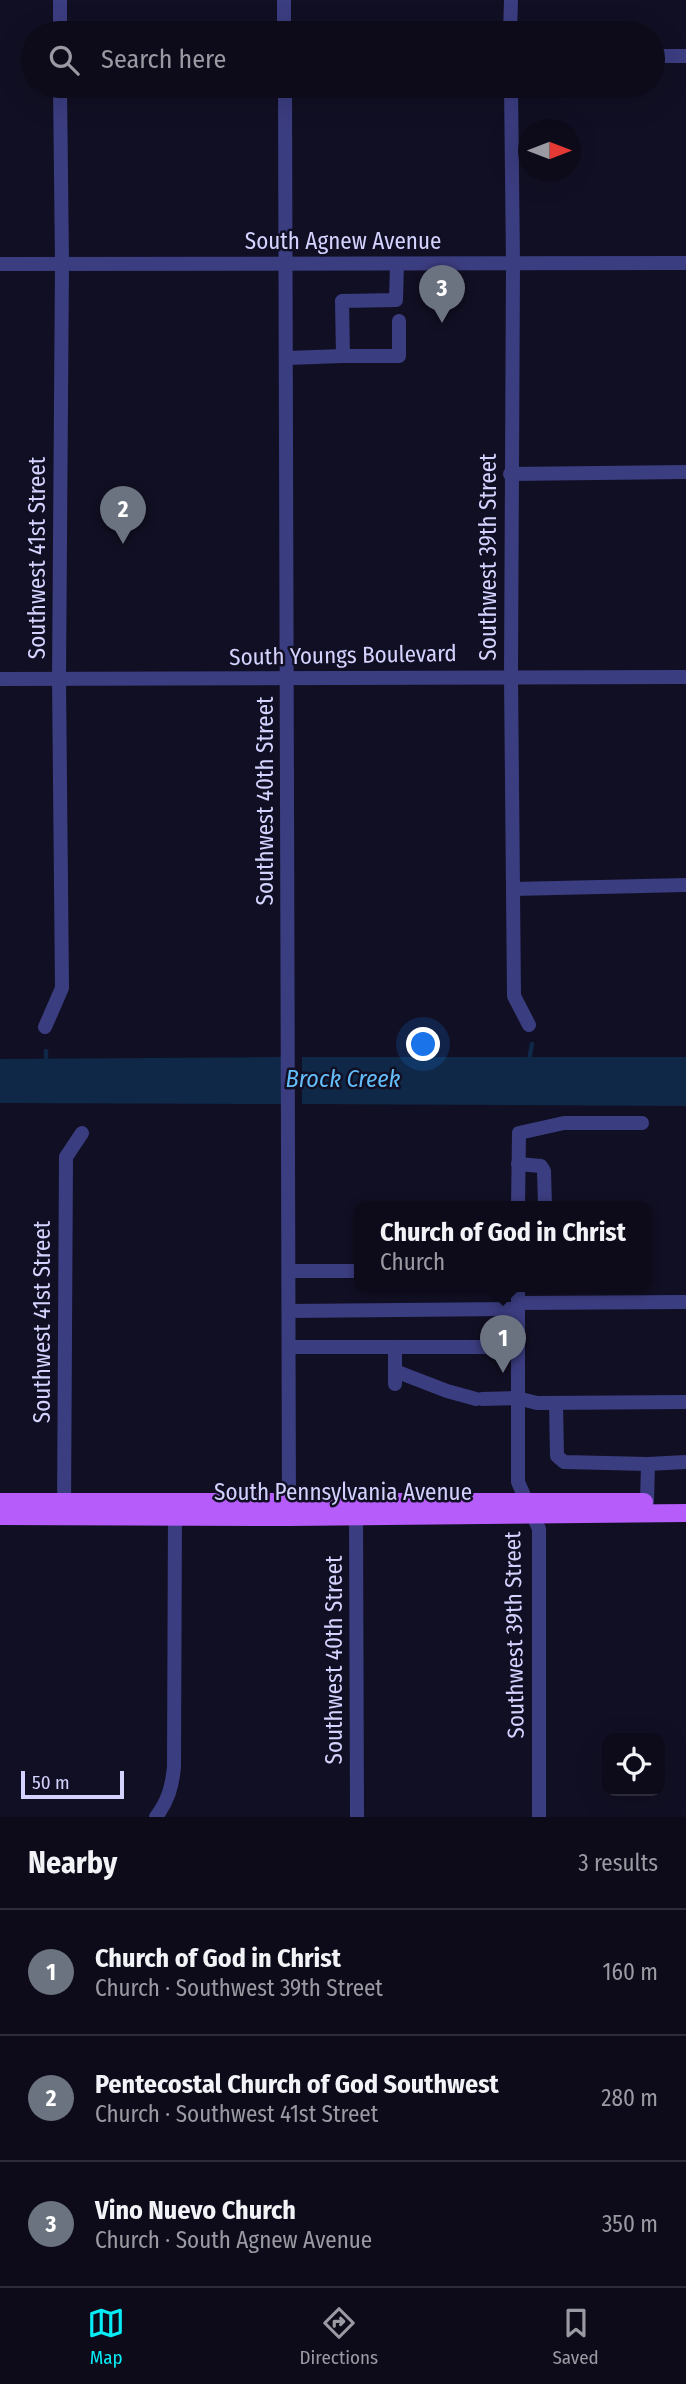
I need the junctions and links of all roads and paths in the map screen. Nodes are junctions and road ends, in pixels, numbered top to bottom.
1 (60, 0) edge
2 (284, 0) edge
3 (511, 0) edge
4 (60, 21) edge
5 (285, 21) edge
6 (510, 21) edge
7 (665, 56) edge
8 (686, 56) edge
9 (60, 98) edge
10 (285, 98) edge
11 (511, 98) edge
12 (62, 263) junction
13 (513, 263) junction
14 (686, 263) edge
15 (0, 264) edge
16 (286, 264) junction
17 (397, 264) junction
18 (398, 311) junction
19 (343, 356) junction
20 (287, 358) junction
21 (686, 472) edge
22 (510, 474) junction
23 (511, 676) junction
24 (686, 677) edge
25 (0, 678) edge
26 (59, 678) junction
27 (288, 679) junction
28 (686, 885) edge
29 (513, 888) junction
30 (529, 1025) dead end
31 (44, 1027) dead end
32 (642, 1124) dead end
33 (82, 1133) dead end
34 (518, 1164) junction
35 (518, 1201) edge
36 (545, 1201) edge
37 (289, 1271) junction
38 (354, 1271) edge
39 (518, 1292) edge
40 (686, 1302) edge
41 (518, 1306) junction
42 (289, 1311) junction
43 (395, 1347) junction
44 (518, 1347) junction
45 (289, 1348) junction
46 (517, 1398) junction
47 (686, 1402) edge
48 (556, 1403) junction
49 (686, 1461) edge
50 (648, 1464) junction
51 (686, 1501) edge
52 (0, 1502) edge
53 (647, 1502) junction
54 (529, 1508) junction
55 (356, 1509) junction
56 (64, 1510) junction
57 (174, 1510) junction
58 (289, 1510) junction
59 (686, 1513) edge
60 (0, 1516) edge
61 (156, 1817) edge
62 (357, 1817) edge
63 (539, 1817) edge

1 - 4 street
2 - 5 street
3 - 6 street
7 - 8 street
9 - 12 street, Southwest 41st Street
10 - 16 street, Southwest 40th Street
11 - 13 street, Southwest 39th Street
12 - 15 street, South Agnew Avenue
12 - 16 street, South Agnew Avenue
12 - 26 street, Southwest 41st Street
13 - 14 street, South Agnew Avenue
13 - 17 street, South Agnew Avenue
13 - 22 street, Southwest 39th Street
16 - 17 street, South Agnew Avenue
16 - 20 street, Southwest 40th Street
17 - 18 street
18 - 19 street
18 - 19 street
19 - 20 street
20 - 27 street, Southwest 40th Street
21 - 22 street
22 - 23 street, Southwest 39th Street
23 - 24 street, South Youngs Boulevard
23 - 27 street, South Youngs Boulevard
23 - 29 street, Southwest 39th Street
25 - 26 street, South Youngs Boulevard
26 - 27 street, South Youngs Boulevard
26 - 31 street, Southwest 41st Street
27 - 37 street, Southwest 40th Street
28 - 29 street
29 - 30 street, Southwest 39th Street
32 - 34 street
33 - 56 street, Southwest 41st Street
34 - 35 street
34 - 36 street
37 - 38 street
37 - 42 street, Southwest 40th Street
39 - 41 street, Southwest 39th Street
40 - 41 street
41 - 42 street
41 - 44 street, Southwest 39th Street
42 - 45 street, Southwest 40th Street
43 - 44 street
43 - 45 street
43 - 46 street
44 - 46 street, Southwest 39th Street
45 - 58 street, Southwest 40th Street
46 - 48 street
46 - 54 street, Southwest 39th Street
47 - 48 street
48 - 50 street
49 - 50 street
50 - 53 street
51 - 53 main road, South Pennsylvania Avenue
52 - 56 main road, South Pennsylvania Avenue
53 - 54 main road, South Pennsylvania Avenue
54 - 55 main road, South Pennsylvania Avenue
54 - 59 main road, South Pennsylvania Avenue
54 - 63 street, Southwest 39th Street
55 - 58 main road, South Pennsylvania Avenue
55 - 62 street, Southwest 40th Street
56 - 57 main road, South Pennsylvania Avenue
56 - 60 main road, South Pennsylvania Avenue
57 - 58 main road, South Pennsylvania Avenue
57 - 61 street

